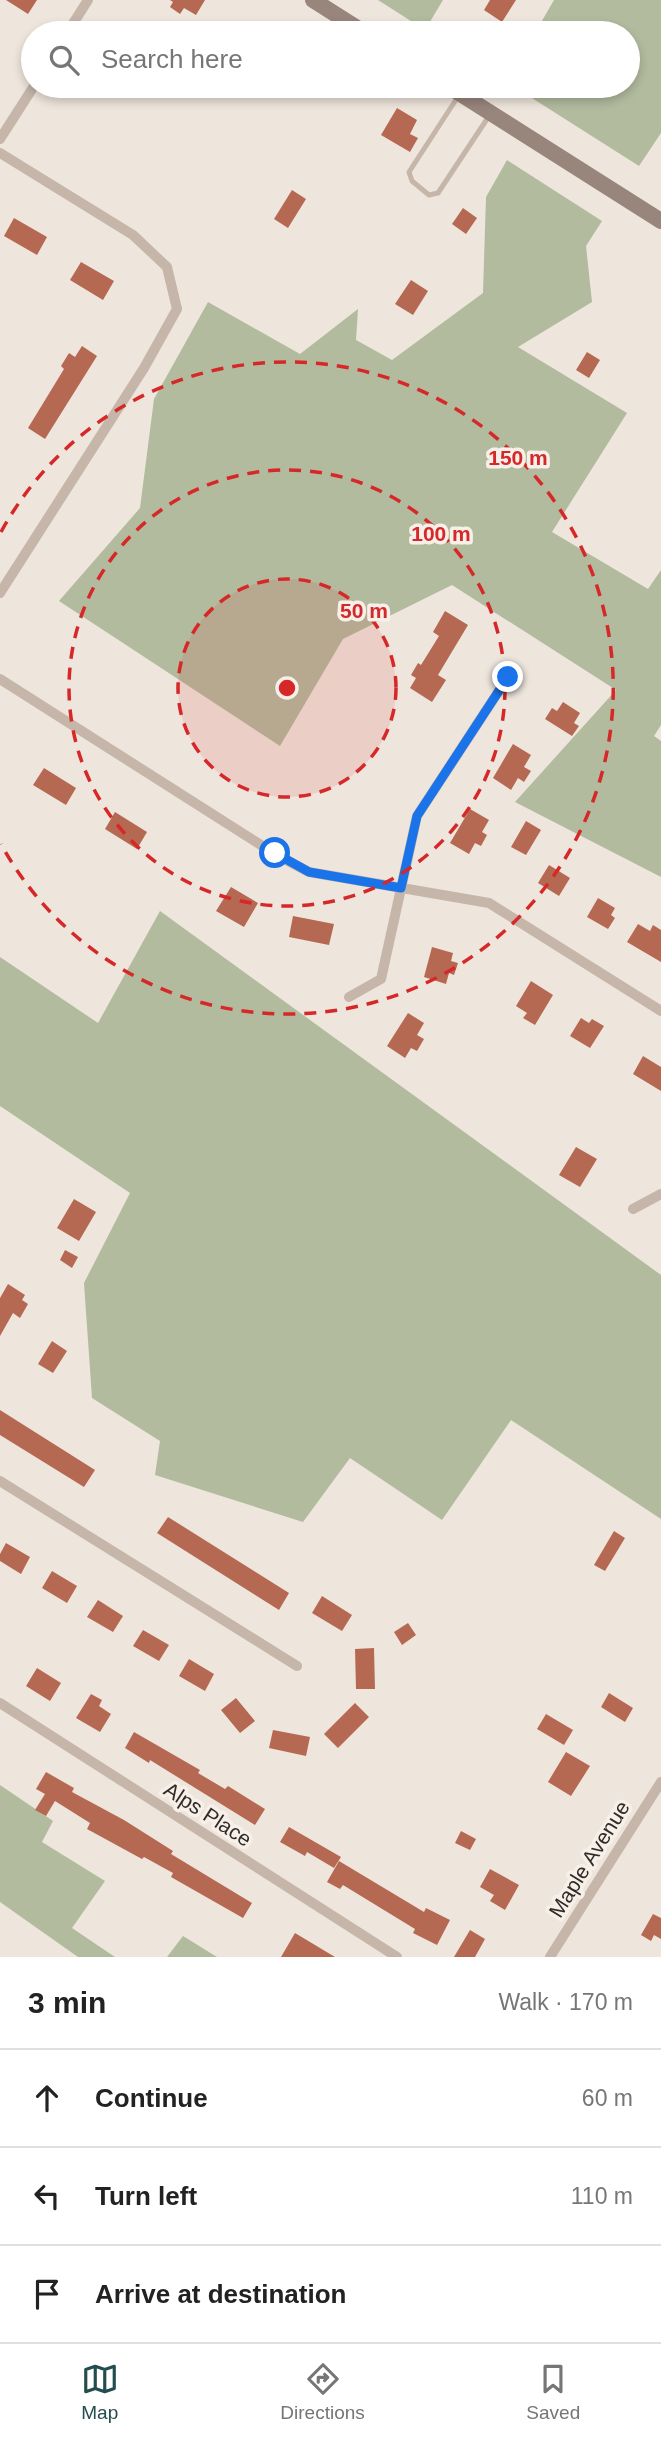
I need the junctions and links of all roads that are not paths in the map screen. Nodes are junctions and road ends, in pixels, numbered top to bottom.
1 (88, 0) edge
2 (313, 0) edge
3 (75, 21) edge
4 (346, 21) edge
5 (26, 98) edge
6 (450, 98) edge
7 (467, 98) edge
8 (491, 113) junction
9 (0, 139) edge
10 (0, 153) edge
11 (661, 221) edge
12 (0, 593) edge
13 (508, 677) dead end
14 (0, 679) edge
15 (401, 888) junction
16 (349, 997) dead end
17 (661, 1011) edge
18 (661, 1194) edge
19 (633, 1209) dead end
20 (0, 1480) edge
21 (297, 1666) dead end
22 (0, 1703) edge
23 (661, 1782) edge
24 (397, 1957) edge
25 (550, 1957) edge

1 - 3 street
2 - 4 main road
5 - 9 street
6 - 8 lane
7 - 8 main road
8 - 11 main road
10 - 12 street
13 - 15 street
14 - 15 street
15 - 16 street
15 - 17 street
18 - 19 street
20 - 21 street
22 - 24 street, Alps Place
23 - 25 street, Maple Avenue

